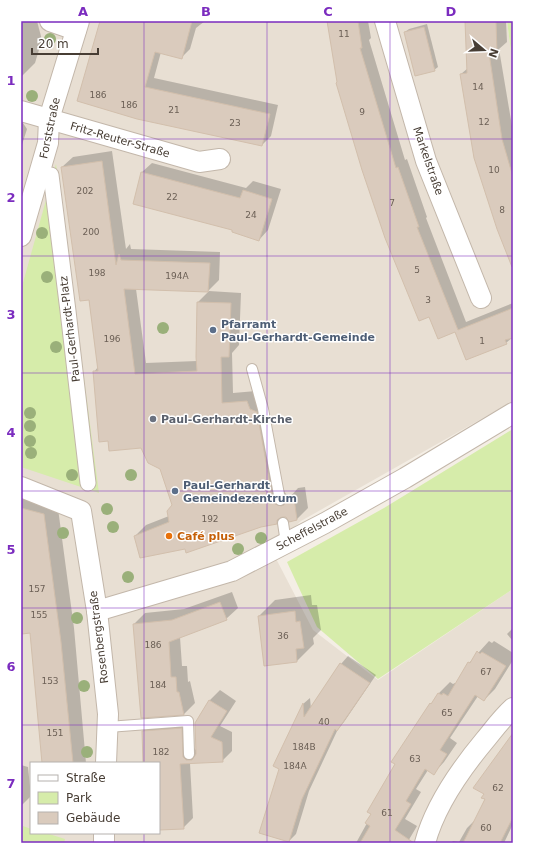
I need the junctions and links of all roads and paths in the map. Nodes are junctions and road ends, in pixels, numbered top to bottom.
1 (50, 21) edge
2 (385, 21) edge
3 (78, 26) edge
4 (21, 111) edge
5 (49, 119) junction
6 (220, 159) dead end
7 (51, 175) dead end
8 (21, 236) edge
9 (481, 298) dead end
10 (252, 368) dead end
11 (513, 413) edge
12 (88, 483) dead end
13 (21, 487) edge
14 (280, 500) dead end
15 (284, 523) dead end
16 (286, 543) junction
17 (97, 611) junction
18 (513, 708) edge
19 (108, 727) junction
20 (188, 754) dead end
21 (106, 762) edge
22 (425, 843) edge

1 - 3 street
2 - 9 street, Markelstraße
3 - 5 street, Forststraße
4 - 5 street, Fritz-Reuter-Straße
5 - 6 street, Fritz-Reuter-Straße
5 - 8 street, Forststraße
7 - 12 street, Paul-Gerhardt-Platz
10 - 14 lane
11 - 16 street, Scheffelstraße
13 - 17 street, Rosenbergstraße
15 - 16 lane
16 - 17 street, Scheffelstraße
17 - 19 street, Rosenbergstraße
18 - 22 street
19 - 20 lane
19 - 21 street, Rosenbergstraße

